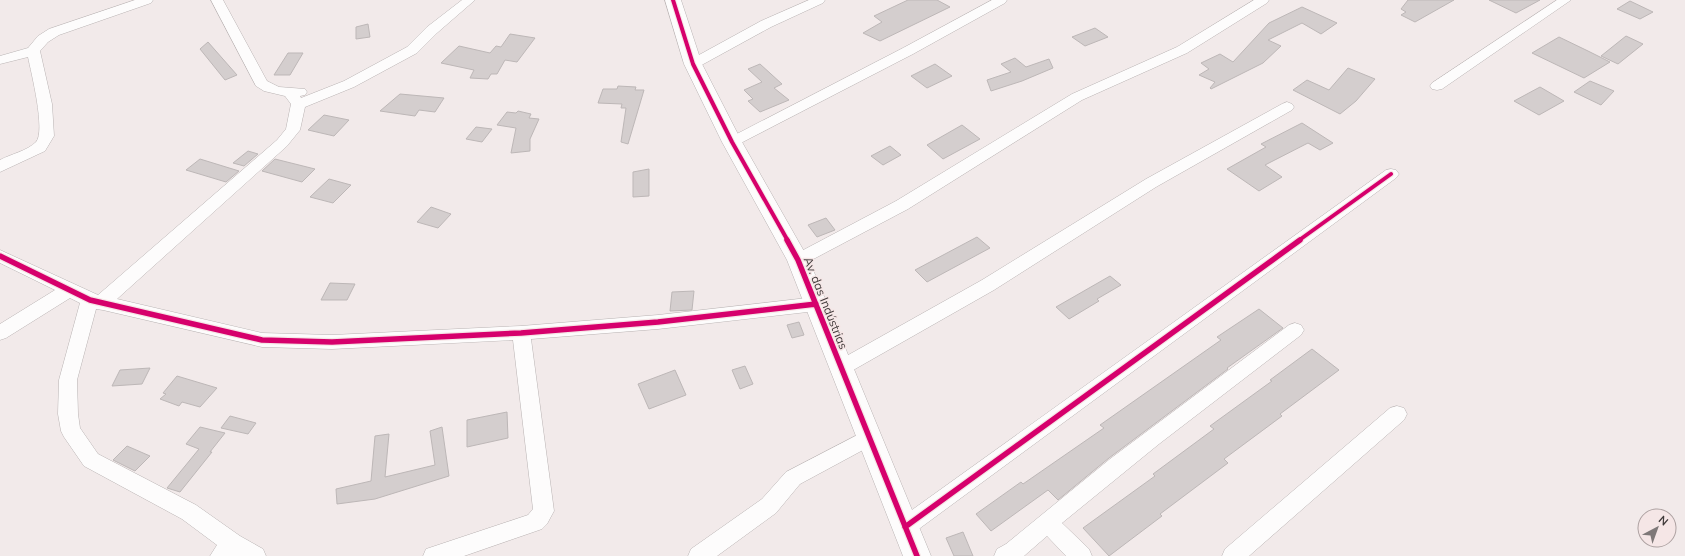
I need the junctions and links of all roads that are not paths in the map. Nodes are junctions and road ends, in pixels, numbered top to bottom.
1 (147, 0) edge
2 (217, 0) edge
3 (469, 0) edge
4 (673, 0) edge
5 (819, 0) edge
6 (1001, 0) edge
7 (1263, 0) edge
8 (1565, 0) edge
9 (33, 51) junction
10 (0, 60) edge
11 (693, 64) junction
12 (1437, 86) dead end
13 (294, 98) junction
14 (1287, 107) dead end
15 (732, 142) junction
16 (0, 167) edge
17 (1391, 174) dead end
18 (0, 256) edge
19 (798, 260) junction
20 (69, 290) junction
21 (94, 302) junction
22 (816, 304) junction
23 (1295, 330) dead end
24 (0, 333) edge
25 (521, 333) junction
26 (841, 368) junction
27 (1397, 414) dead end
28 (869, 437) junction
29 (1047, 522) junction
30 (905, 527) junction
31 (227, 549) edge
32 (255, 556) edge
33 (434, 556) edge
34 (699, 556) edge
35 (917, 556) edge
36 (1005, 556) edge
37 (1081, 556) edge
38 (1232, 556) edge

1 - 9 street
2 - 13 street
3 - 13 street
4 - 11 street, Av. das Indústrias
5 - 11 street
6 - 15 street
7 - 19 street
8 - 12 street
9 - 10 street
9 - 16 street
11 - 15 street, Av. das Indústrias
13 - 21 street
14 - 26 street
15 - 19 street, Av. das Indústrias
17 - 30 street
18 - 20 street
19 - 22 street, Av. das Indústrias
20 - 21 street
20 - 24 street
21 - 25 street
21 - 31 street
22 - 25 street
22 - 26 street, Av. das Indústrias
23 - 29 street
25 - 33 street
26 - 28 street, Av. das Indústrias
27 - 38 street
28 - 30 street, Av. das Indústrias
28 - 34 street
29 - 36 street
29 - 37 street
30 - 35 street, Av. das Indústrias
31 - 32 street

